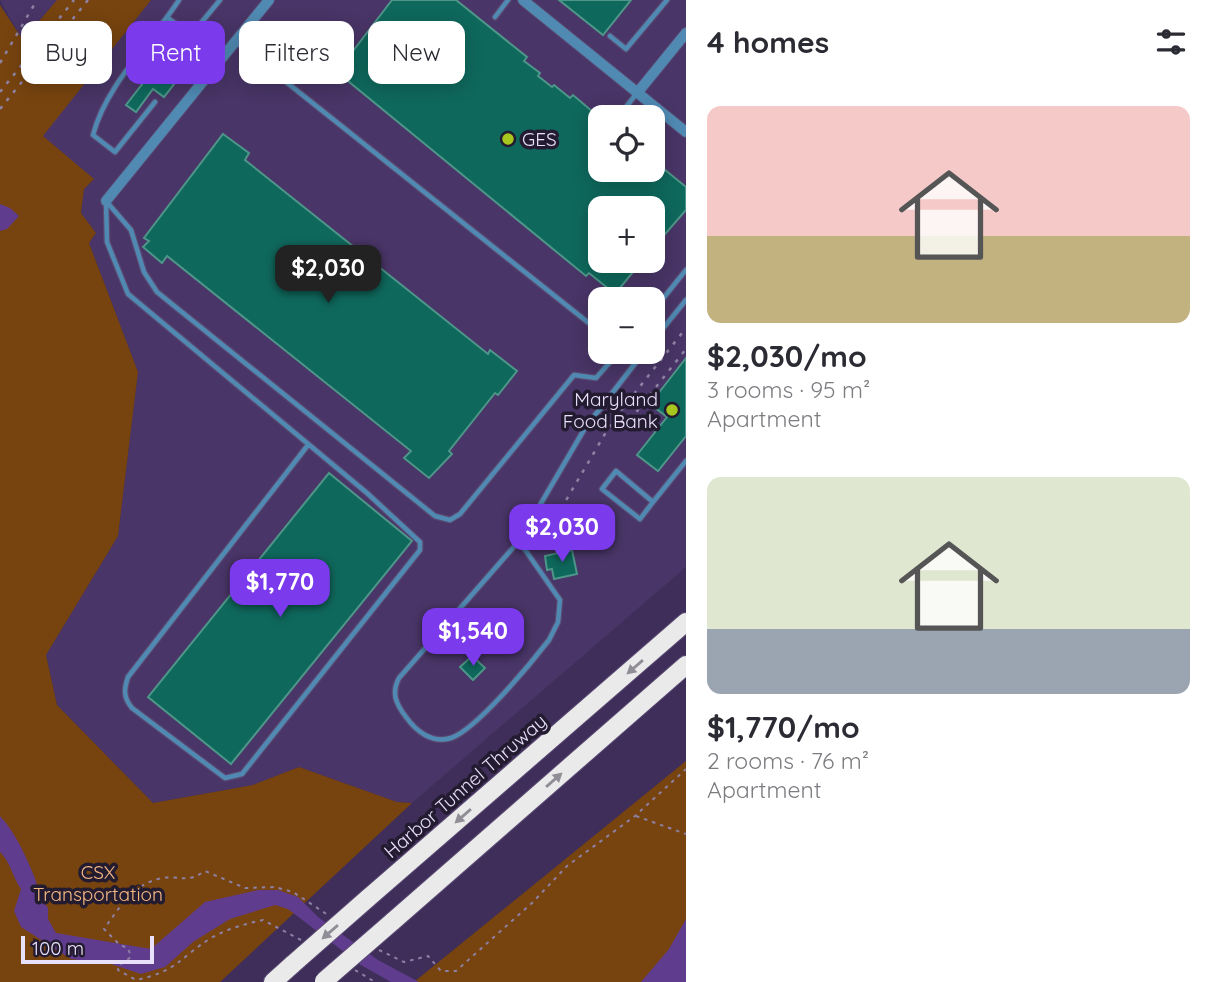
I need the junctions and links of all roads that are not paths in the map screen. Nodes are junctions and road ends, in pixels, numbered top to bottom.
1 (179, 0) edge
2 (220, 0) edge
3 (269, 0) edge
4 (508, 0) edge
5 (523, 0) edge
6 (667, 0) edge
7 (495, 17) dead end
8 (168, 18) junction
9 (686, 33) edge
10 (610, 36) dead end
11 (236, 41) junction
12 (638, 92) junction
13 (155, 102) dead end
14 (628, 105) edge
15 (686, 132) edge
16 (106, 201) junction
17 (686, 270) edge
18 (665, 295) edge
19 (686, 300) edge
20 (588, 322) edge
21 (665, 326) edge
22 (609, 364) edge
23 (635, 364) edge
24 (308, 444) junction
25 (686, 461) edge
26 (653, 502) junction
27 (519, 541) junction
28 (686, 622) edge
29 (686, 665) edge
30 (323, 981) edge
31 (273, 982) edge

1 - 8 lane
2 - 8 lane
3 - 11 street
4 - 7 lane
5 - 12 street
6 - 10 lane
8 - 13 lane
9 - 12 street
11 - 16 street
11 - 20 lane
12 - 14 lane
12 - 15 street
16 - 22 lane
16 - 24 lane
17 - 18 lane
19 - 21 lane
23 - 27 lane
24 - 24 lane
25 - 26 lane
26 - 26 lane
27 - 27 lane
28 -> 31 highway, Harbor Tunnel Thruway, bridge
30 -> 29 highway, bridge

